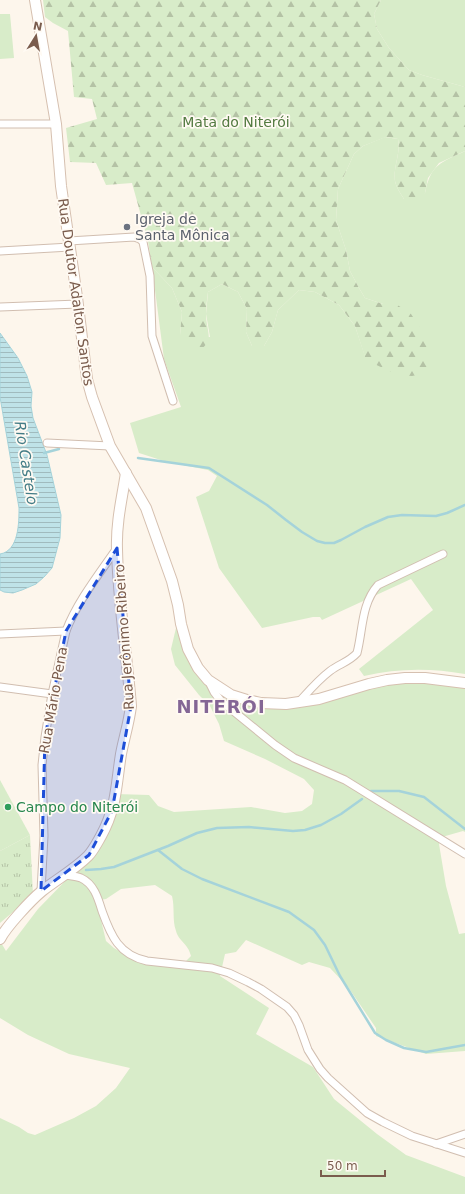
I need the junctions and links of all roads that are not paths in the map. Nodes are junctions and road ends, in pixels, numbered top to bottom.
1 (35, 0) edge
2 (0, 124) edge
3 (56, 124) junction
4 (70, 244) junction
5 (0, 251) edge
6 (78, 304) junction
7 (0, 307) edge
8 (173, 400) dead end
9 (47, 443) dead end
10 (110, 446) junction
11 (126, 473) junction
12 (117, 548) junction
13 (443, 554) dead end
14 (66, 631) junction
15 (0, 634) edge
16 (208, 680) junction
17 (465, 683) edge
18 (0, 687) edge
19 (52, 694) junction
20 (298, 703) junction
21 (465, 854) edge
22 (66, 875) junction
23 (42, 891) junction
24 (0, 937) edge
25 (465, 1134) edge
26 (436, 1144) junction
27 (465, 1153) edge

1 - 3 main road, Rua Doutor Adalton Santos
2 - 3 street
3 - 4 main road, Rua Doutor Adalton Santos
4 - 5 street
4 - 6 main road, Rua Doutor Adalton Santos
4 - 8 street
6 - 7 street
6 - 10 main road, Rua Doutor Adalton Santos
9 - 10 street
10 - 11 main road, Rua Doutor Adalton Santos
11 - 12 main road, Rua Jerônimo Ribeiro
11 - 16 main road, Rua Doutor Adalton Santos
12 - 14 street, Rua Mário Pena
12 - 22 main road, Rua Jerônimo Ribeiro
13 - 20 street
14 - 15 street
14 - 19 street, Rua Mário Pena
16 - 20 main road, Rua Doutor Adalton Santos
16 - 21 street
17 - 20 main road, Rua Doutor Adalton Santos
18 - 19 street
19 - 23 street, Rua Mário Pena
22 - 23 main road, Rua Jerônimo Ribeiro
22 - 26 street
23 - 24 main road, Rua Jerônimo Ribeiro
25 - 26 street
26 - 27 street

